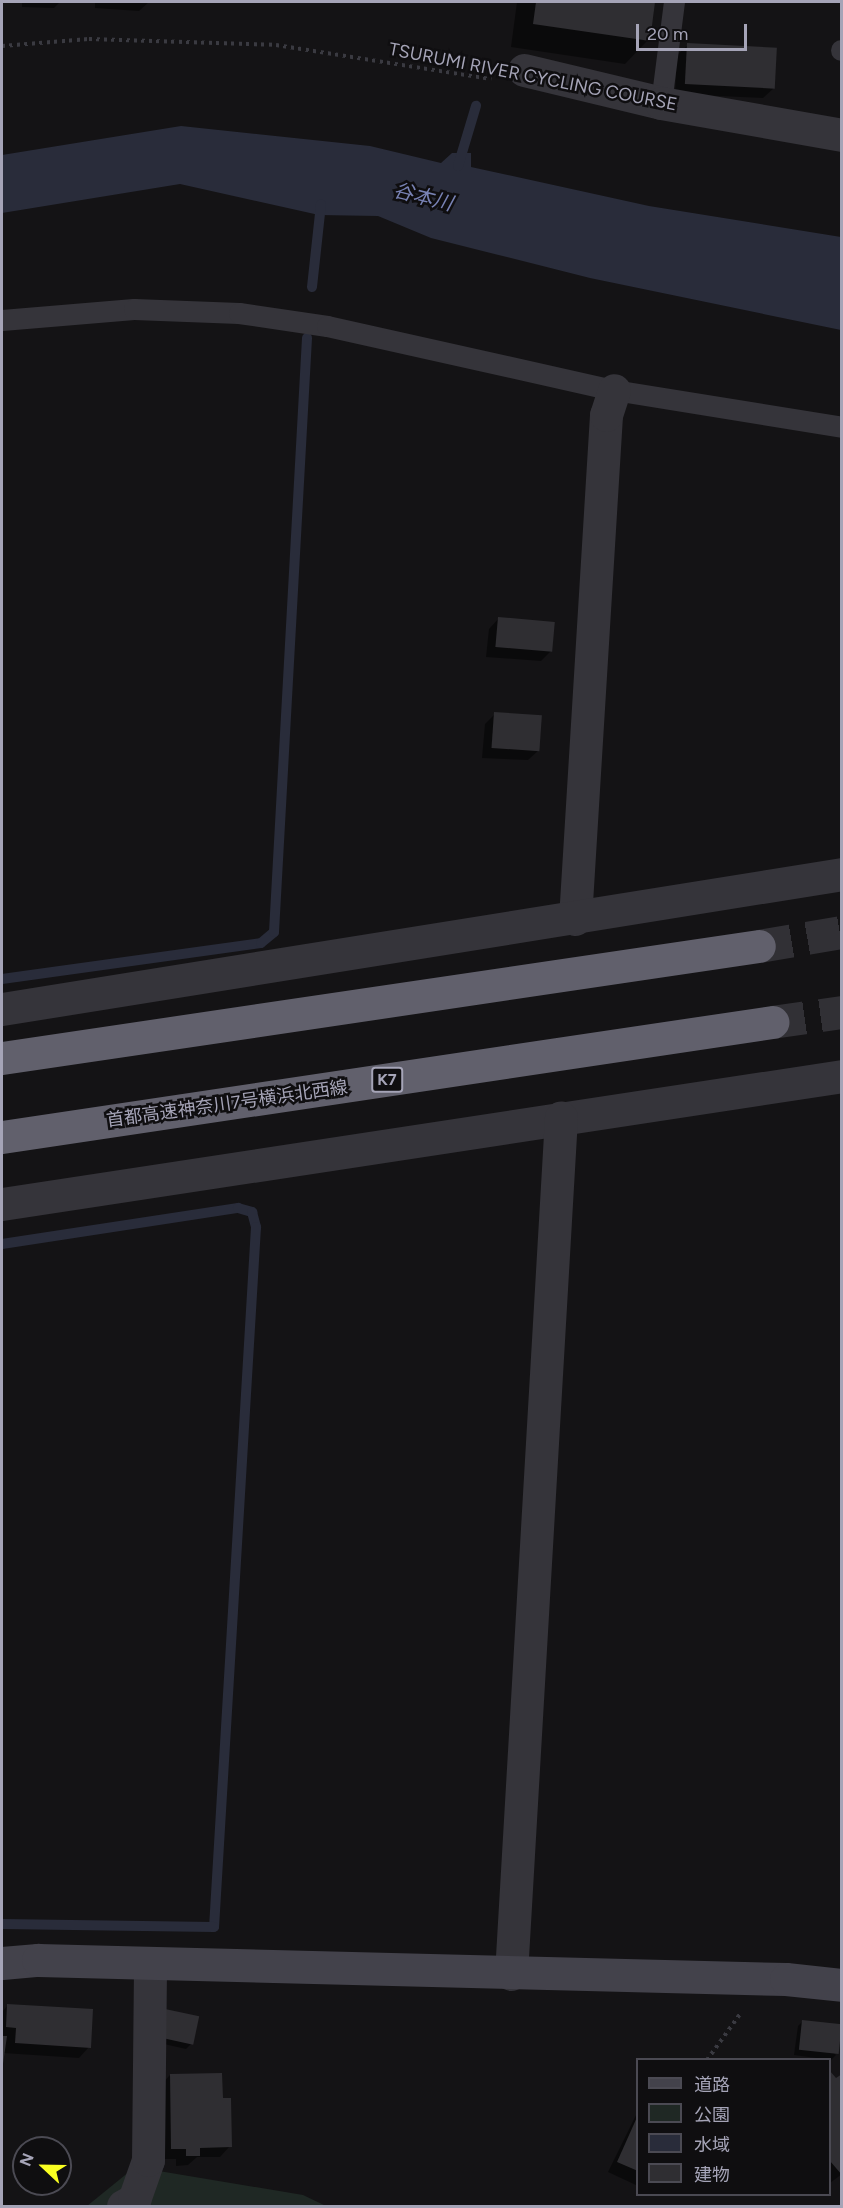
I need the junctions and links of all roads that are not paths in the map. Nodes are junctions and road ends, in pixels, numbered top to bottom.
1 (674, 2) edge
2 (510, 75) road end
3 (661, 103) junction
4 (842, 135) edge
5 (2, 320) edge
6 (614, 390) junction
7 (842, 427) edge
8 (842, 874) edge
9 (575, 919) junction
10 (759, 946) tunnel mouth
11 (2, 1009) edge
12 (772, 1022) tunnel mouth
13 (2, 1058) edge
14 (842, 1076) edge
15 (561, 1117) junction
16 (2, 1137) edge
17 (2, 1203) edge
18 (2, 1963) edge
19 (150, 1964) junction
20 (511, 1974) junction
21 (842, 1985) edge
22 (123, 2206) edge

1 - 3 lane
2 - 3 street
3 - 4 street
5 - 6 lane
6 - 7 lane
6 - 9 street
8 - 9 street
9 - 11 street
10 - 13 highway
12 - 16 highway, 首都高速神奈川7号横浜北西線 / K7
14 - 15 street
15 - 17 street
15 - 20 street
18 - 19 street
19 - 20 street
19 - 22 street
20 - 21 street

